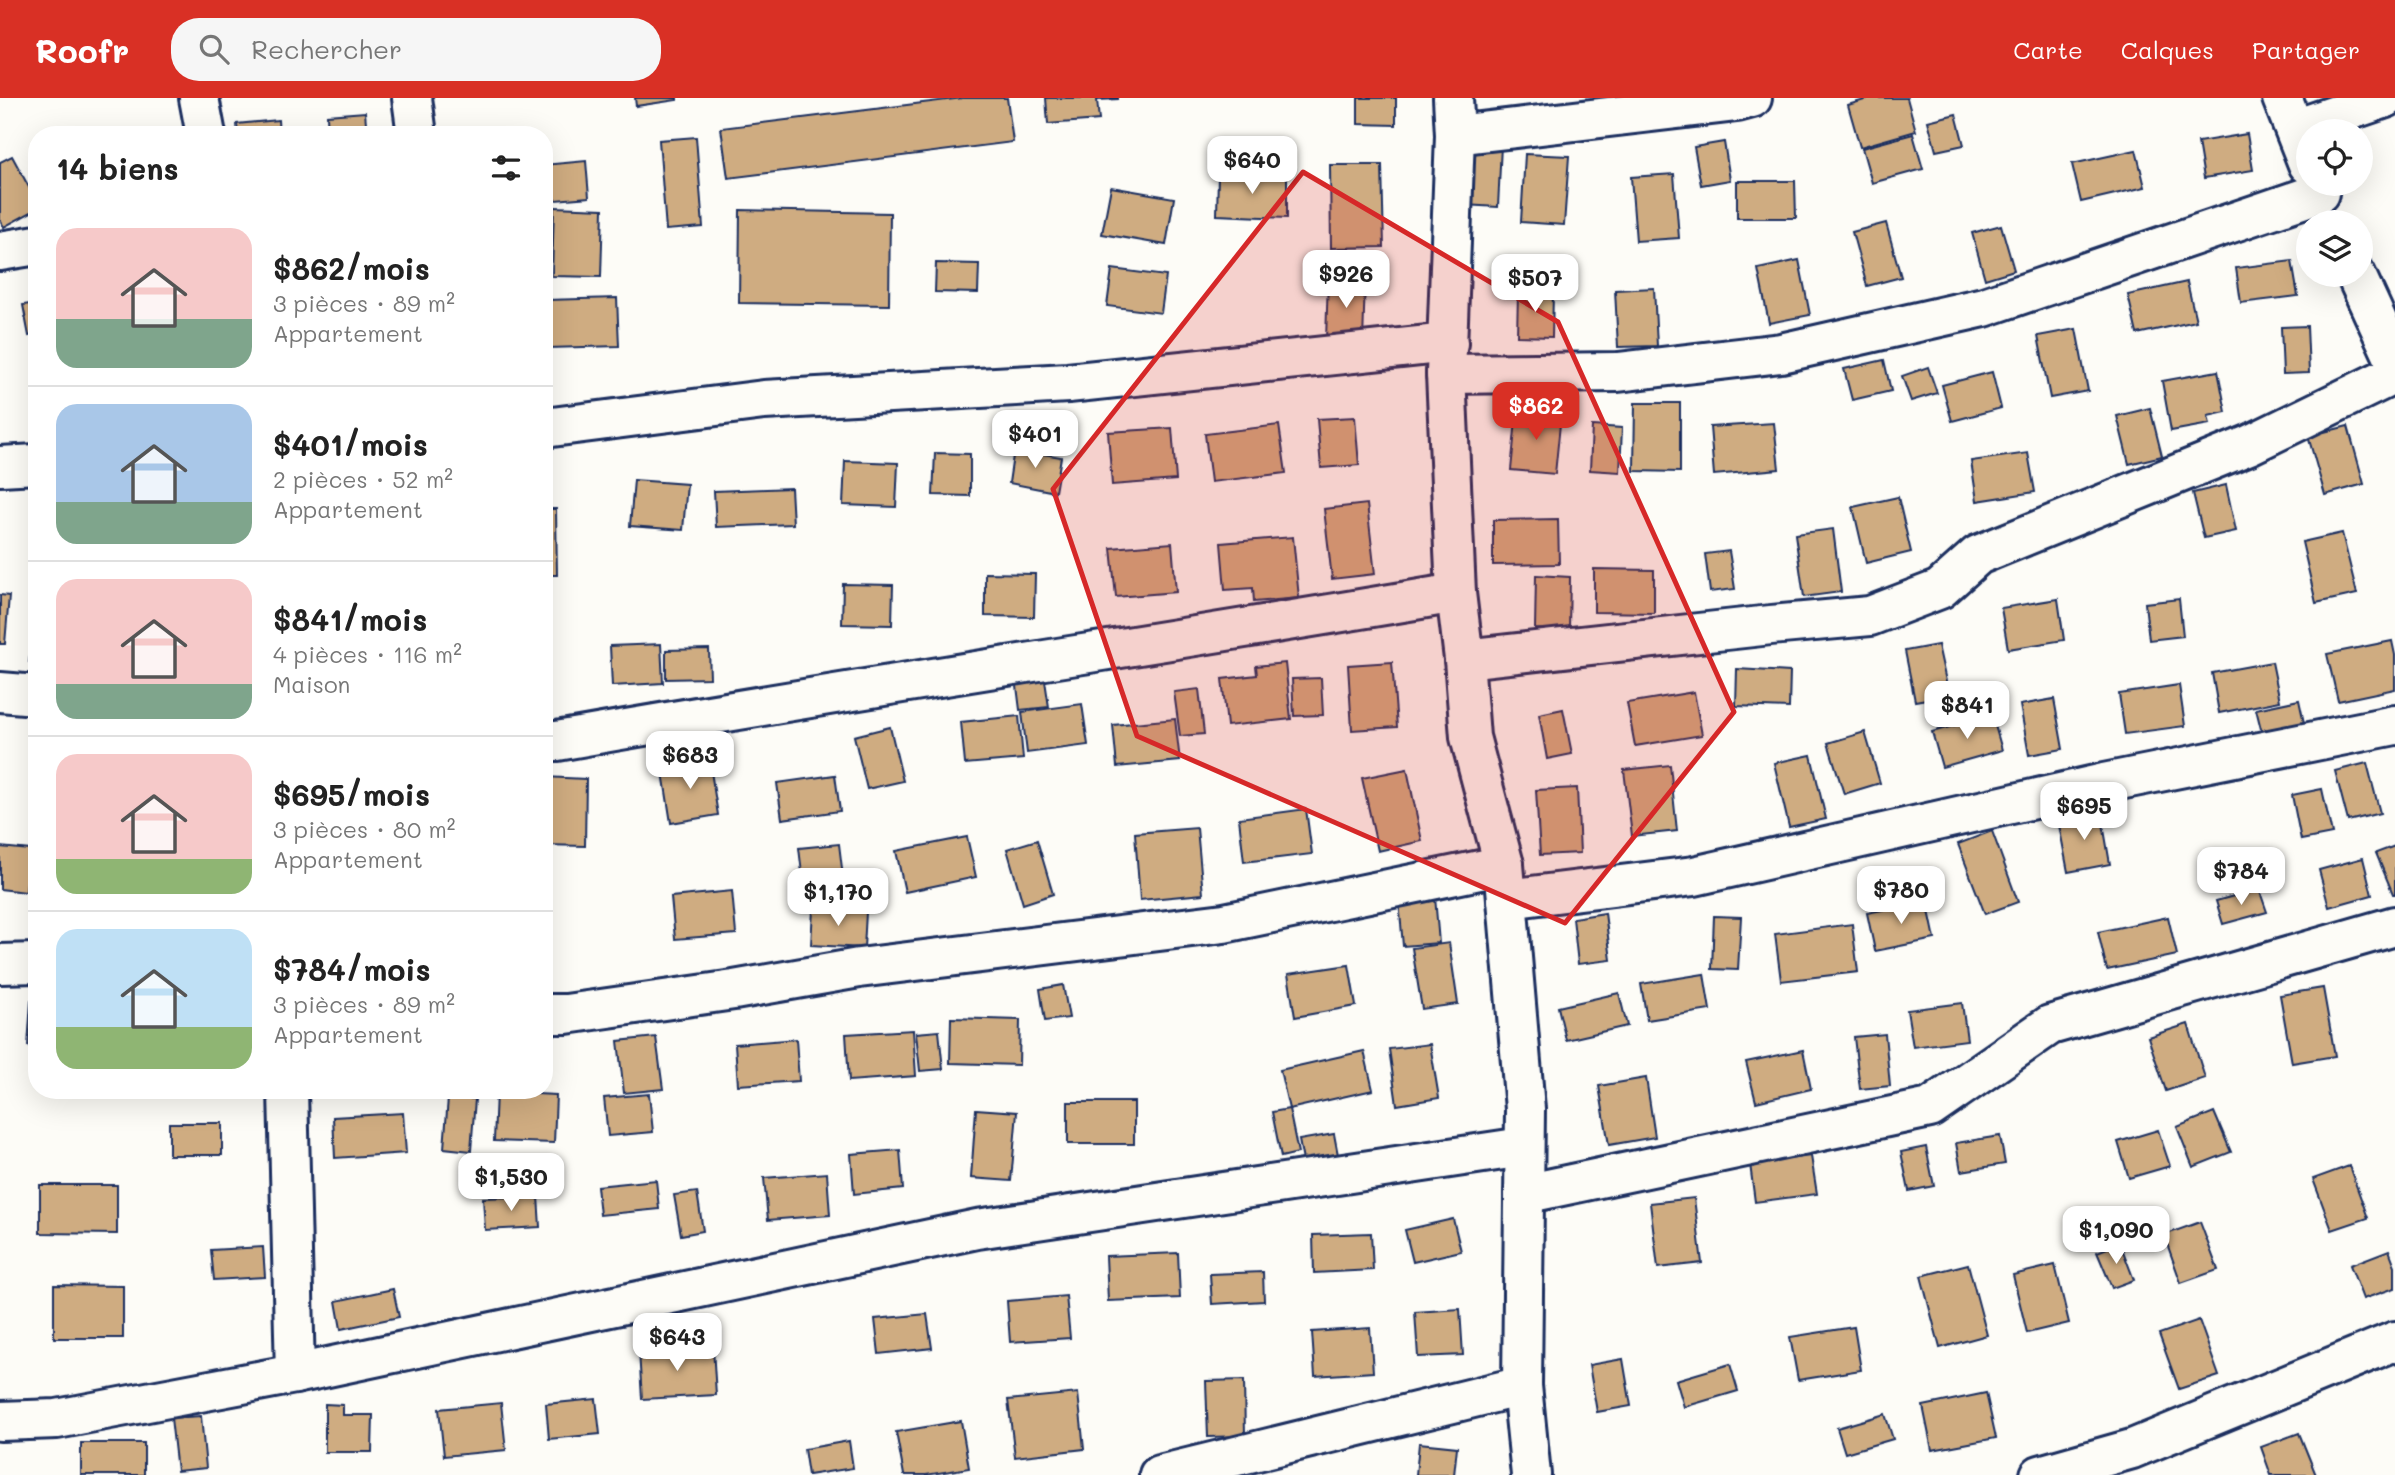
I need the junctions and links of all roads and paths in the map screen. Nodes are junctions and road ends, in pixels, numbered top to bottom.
1 (199, 98) edge
2 (412, 98) edge
3 (1752, 98) edge
4 (2386, 98) edge
5 (2288, 114) edge
6 (1454, 116) edge
7 (204, 126) edge
8 (416, 126) edge
9 (2296, 134) edge
10 (2305, 196) edge
11 (28, 246) edge
12 (0, 251) edge
13 (2362, 287) edge
14 (1447, 358) junction
15 (2395, 360) edge
16 (2395, 374) edge
17 (553, 427) edge
18 (28, 464) edge
19 (0, 466) edge
20 (1455, 593) junction
21 (1464, 659) junction
22 (0, 692) edge
23 (28, 694) edge
24 (2395, 725) edge
25 (553, 741) edge
26 (1506, 882) junction
27 (2395, 926) edge
28 (28, 963) edge
29 (0, 964) edge
30 (553, 1014) edge
31 (289, 1099) edge
32 (1523, 1147) junction
33 (1524, 1194) junction
34 (2395, 1341) edge
35 (295, 1374) junction
36 (1522, 1386) junction
37 (0, 1421) edge
38 (1159, 1475) edge
39 (1531, 1475) edge
40 (2040, 1475) edge

1 - 7 street
2 - 8 street
3 - 6 street
4 - 5 street
5 - 9 street
6 - 14 street
10 - 14 street
11 - 12 street
13 - 15 street
14 - 17 street
14 - 20 street
16 - 21 street
18 - 19 street
20 - 21 street
20 - 25 street
21 - 26 street
22 - 23 street
24 - 26 street
26 - 30 street
26 - 32 street
27 - 33 street
28 - 29 street
31 - 35 street
32 - 33 street
32 - 35 street
33 - 36 street
34 - 40 street
35 - 37 street
36 - 38 street
36 - 39 street

